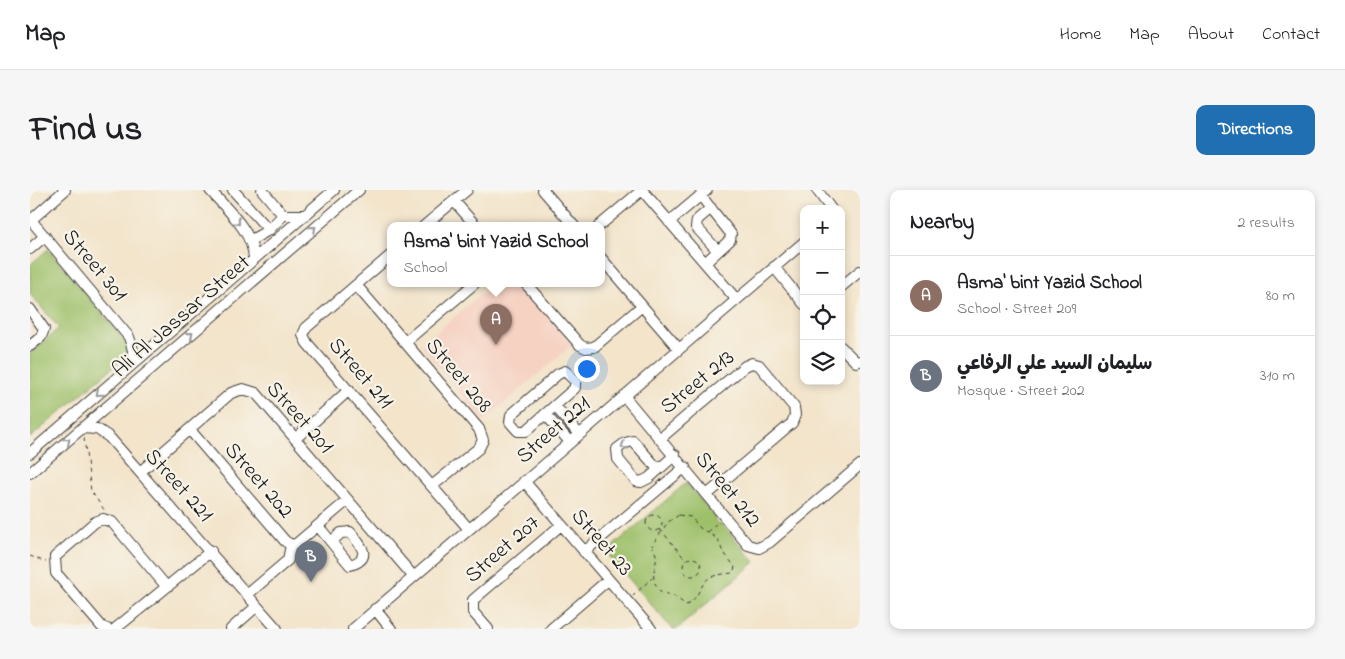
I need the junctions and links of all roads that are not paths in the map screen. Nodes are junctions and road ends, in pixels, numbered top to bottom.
1 (66, 190) edge
2 (210, 190) edge
3 (233, 190) edge
4 (262, 190) edge
5 (334, 190) edge
6 (359, 190) edge
7 (467, 190) edge
8 (543, 190) edge
9 (642, 190) edge
10 (817, 190) edge
11 (704, 193) edge
12 (454, 201) junction
13 (827, 205) edge
14 (711, 208) junction
15 (283, 215) junction
16 (306, 215) junction
17 (30, 219) edge
18 (429, 222) edge
19 (472, 222) edge
20 (571, 222) edge
21 (604, 222) edge
22 (669, 222) junction
23 (269, 230) junction
24 (45, 236) junction
25 (251, 240) junction
26 (800, 245) edge
27 (30, 249) edge
28 (718, 251) junction
29 (387, 258) edge
30 (254, 259) junction
31 (605, 263) edge
32 (705, 263) junction
33 (774, 267) junction
34 (860, 271) edge
35 (227, 282) junction
36 (845, 284) edge
37 (356, 285) junction
38 (470, 287) edge
39 (529, 287) edge
40 (236, 295) junction
41 (736, 299) junction
42 (800, 299) edge
43 (199, 306) junction
44 (642, 306) junction
45 (30, 309) edge
46 (210, 318) junction
47 (129, 337) junction
48 (405, 342) junction
49 (155, 344) junction
50 (30, 346) edge
51 (678, 348) junction
52 (845, 351) edge
53 (860, 361) edge
54 (132, 364) junction
55 (349, 390) junction
56 (624, 396) junction
57 (555, 406) junction
58 (103, 410) junction
59 (546, 414) junction
60 (82, 428) junction
61 (190, 430) junction
62 (579, 434) junction
63 (109, 437) junction
64 (294, 438) junction
65 (661, 438) junction
66 (570, 442) junction
67 (30, 453) edge
68 (675, 455) junction
69 (860, 465) edge
70 (684, 467) junction
71 (658, 469) dead end
72 (140, 472) junction
73 (30, 473) edge
74 (524, 481) junction
75 (432, 486) junction
76 (708, 494) junction
77 (348, 500) junction
78 (560, 525) junction
79 (318, 526) junction
80 (468, 528) junction
81 (331, 542) dead end
82 (291, 545) junction
83 (211, 551) junction
84 (584, 552) junction
85 (412, 576) junction
86 (608, 580) junction
87 (166, 586) junction
88 (248, 594) junction
89 (257, 606) junction
90 (375, 609) junction
91 (108, 629) edge
92 (115, 629) edge
93 (231, 629) edge
94 (277, 629) edge
95 (353, 629) edge
96 (391, 629) edge
97 (488, 629) edge
98 (551, 629) edge
99 (651, 629) edge

1 - 17 street
2 -> 25 street
3 - 23 street
4 - 15 street
5 - 16 street, Ali Al Jassar Street
40 -> 6 street, Ali Al Jassar Street
7 - 12 street
8 - 20 street
9 - 21 street
9 - 22 street
10 - 13 street
11 - 14 street
11 - 22 street
12 - 18 street
12 - 19 street
14 - 28 street
14 - 28 street
15 - 16 street
15 - 23 street
16 - 30 street, Ali Al Jassar Street
17 - 24 street, Street 301
22 - 32 street
23 - 25 street
24 - 27 street
24 - 47 street, Street 301
25 - 30 street
26 - 33 street, Street 221
28 - 32 street
29 - 37 street, Street 211
30 - 35 street, Ali Al Jassar Street
31 - 44 street
32 - 41 street
33 - 41 street, Street 221
33 - 42 street
34 - 36 street
35 - 40 street
35 - 43 street, Ali Al Jassar Street
37 - 48 street, Street 208
37 - 55 street, Street 211
38 - 48 street
39 - 44 street
40 - 46 street, Ali Al Jassar Street
41 - 51 street, Street 221
43 - 46 street
43 - 49 street, Ali Al Jassar Street
44 - 51 street
45 - 50 street
58 -> 46 street, Ali Al Jassar Street
47 - 49 street
47 - 54 street
48 - 75 street, Street 208
49 - 54 street, Ali Al Jassar Street
51 - 56 street, Street 221
52 - 53 street
54 -> 67 street, Ali Al Jassar Street
55 - 64 street
55 - 75 street, Street 211
56 - 62 street, Street 221
56 - 65 street, Street 212
57 - 59 street
57 - 59 street
57 - 62 street
58 - 60 street, Ali Al Jassar Street
58 - 63 street, Street 221
59 - 66 street
60 - 63 street, Street 221
73 -> 60 street, Ali Al Jassar Street
61 - 64 street, Street 201
61 - 72 street, Street 201
61 - 82 street, Street 202
62 - 66 street, Street 221
63 - 72 street, Street 221
64 - 77 street, Street 201
65 - 68 street, Street 212
65 - 76 street, Street 213
66 - 74 street, Street 221
68 - 70 street, Street 212
68 - 71 street
69 - 76 street, Street 212
70 - 76 street, Street 212
70 - 84 street
72 - 83 street, Street 221
74 - 78 street, Street 23
74 - 80 street, Street 221
75 - 80 street, Street 211
77 - 79 street, Street 202
77 - 85 street, Street 201
78 - 84 street, Street 23
78 - 97 street, Street 207
79 - 81 street
79 - 82 street, Street 202
80 - 85 street, Street 221
82 - 88 street
83 - 87 street
83 - 88 street, Street 221
84 - 86 street, Street 23
85 - 90 street, Street 221
86 - 98 street
86 - 99 street, Street 23
87 - 91 street
87 - 92 street
88 - 89 street, Street 221
89 - 93 street
89 - 94 street, Street 221
90 - 95 street, Street 221
90 - 96 street

